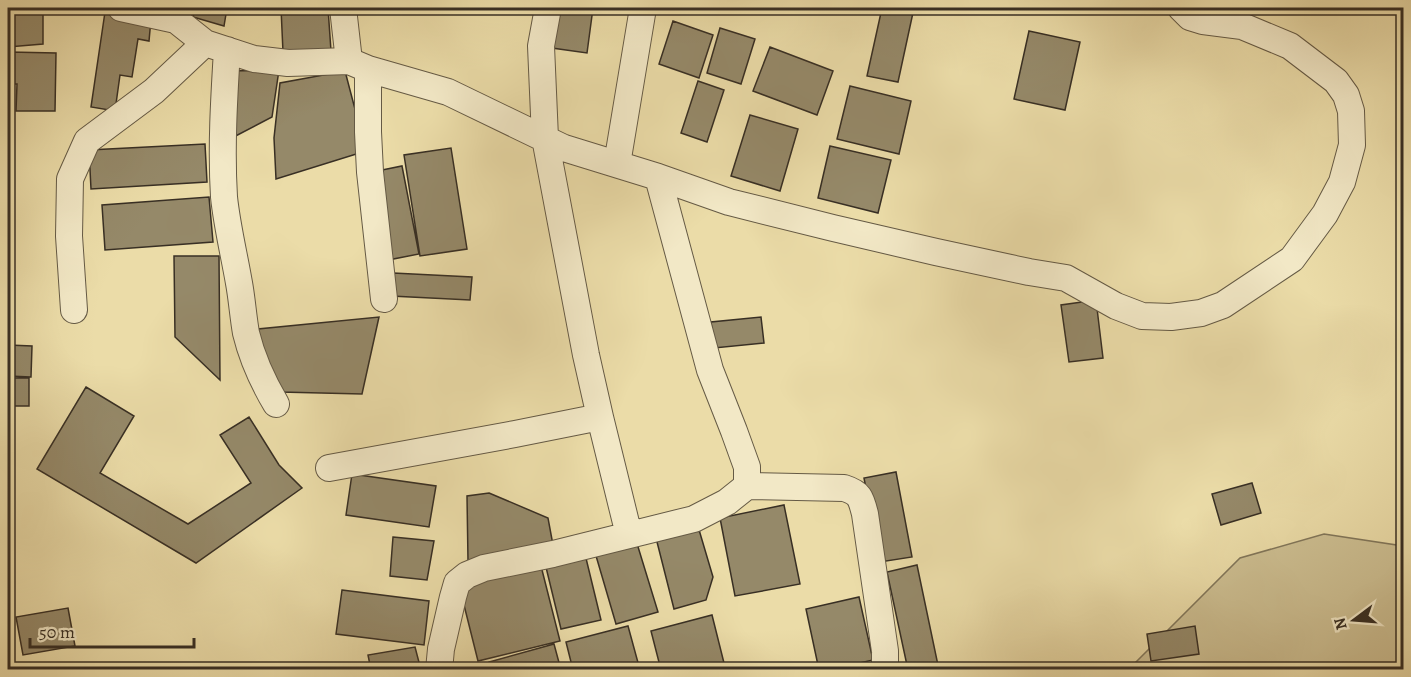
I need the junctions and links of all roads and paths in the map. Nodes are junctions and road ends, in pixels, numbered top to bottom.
1 (121, 8) edge
2 (343, 8) edge
3 (548, 8) edge
4 (643, 8) edge
5 (1181, 8) edge
6 (177, 14) edge
7 (216, 46) junction
8 (358, 65) junction
9 (545, 138) junction
10 (617, 164) junction
11 (658, 177) junction
12 (384, 300) dead end
13 (74, 310) dead end
14 (276, 404) dead end
15 (600, 417) junction
16 (328, 468) dead end
17 (747, 486) junction
18 (629, 535) junction
19 (439, 669) edge
20 (885, 669) edge

1 - 6 street
2 - 8 street
3 - 9 street
4 - 10 street
5 - 11 street
6 - 7 street
7 - 8 street
7 - 13 street
7 - 14 street
8 - 9 street
8 - 12 street
9 - 10 street
9 - 15 street
10 - 11 street
11 - 17 street
15 - 16 street
15 - 18 street
17 - 18 street
17 - 20 street
18 - 19 street

